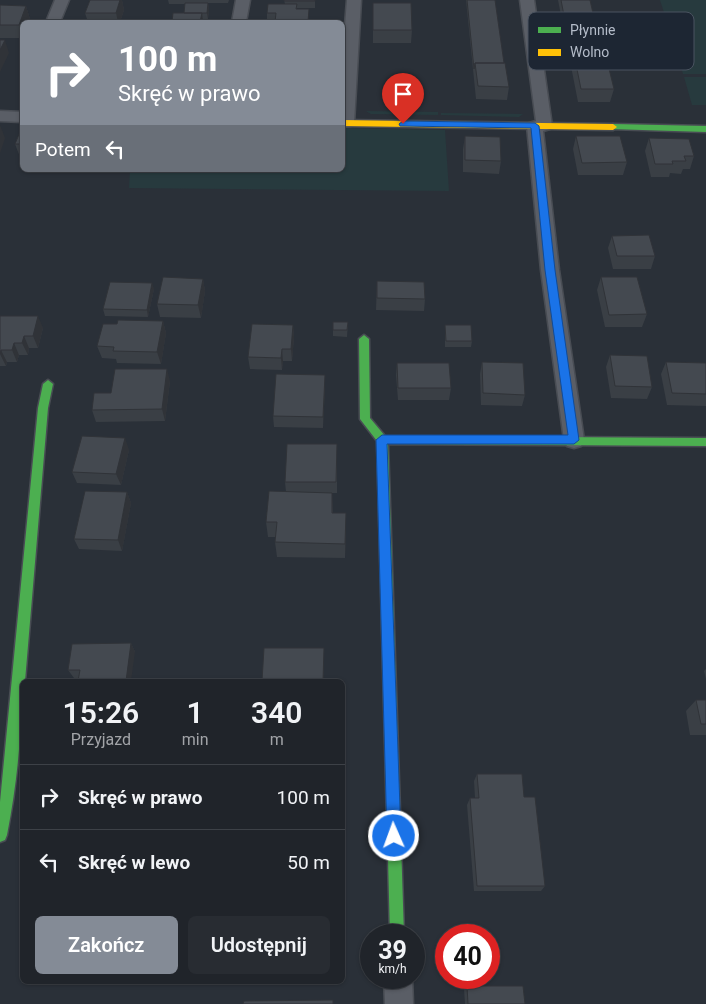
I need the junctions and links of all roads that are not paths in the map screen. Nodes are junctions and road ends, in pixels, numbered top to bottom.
1 (62, 0) edge
2 (243, 0) edge
3 (354, 0) edge
4 (526, 0) edge
5 (528, 19) edge
6 (54, 20) edge
7 (239, 20) edge
8 (533, 70) edge
9 (345, 111) edge
10 (0, 116) edge
11 (20, 116) edge
12 (345, 123) edge
13 (539, 126) junction
14 (706, 129) edge
15 (364, 339) dead end
16 (48, 384) dead end
17 (382, 440) junction
18 (574, 440) junction
19 (706, 442) edge
20 (0, 835) edge
21 (397, 924) edge
22 (398, 989) edge
23 (399, 1004) edge

1 - 6 street
2 - 7 street
3 - 9 street
4 - 5 street
8 - 13 street
10 - 11 street
12 - 13 street
13 - 14 street
13 - 18 street
15 - 17 street
16 - 20 street
17 - 18 street
17 - 21 street
18 - 19 street
22 - 23 street

